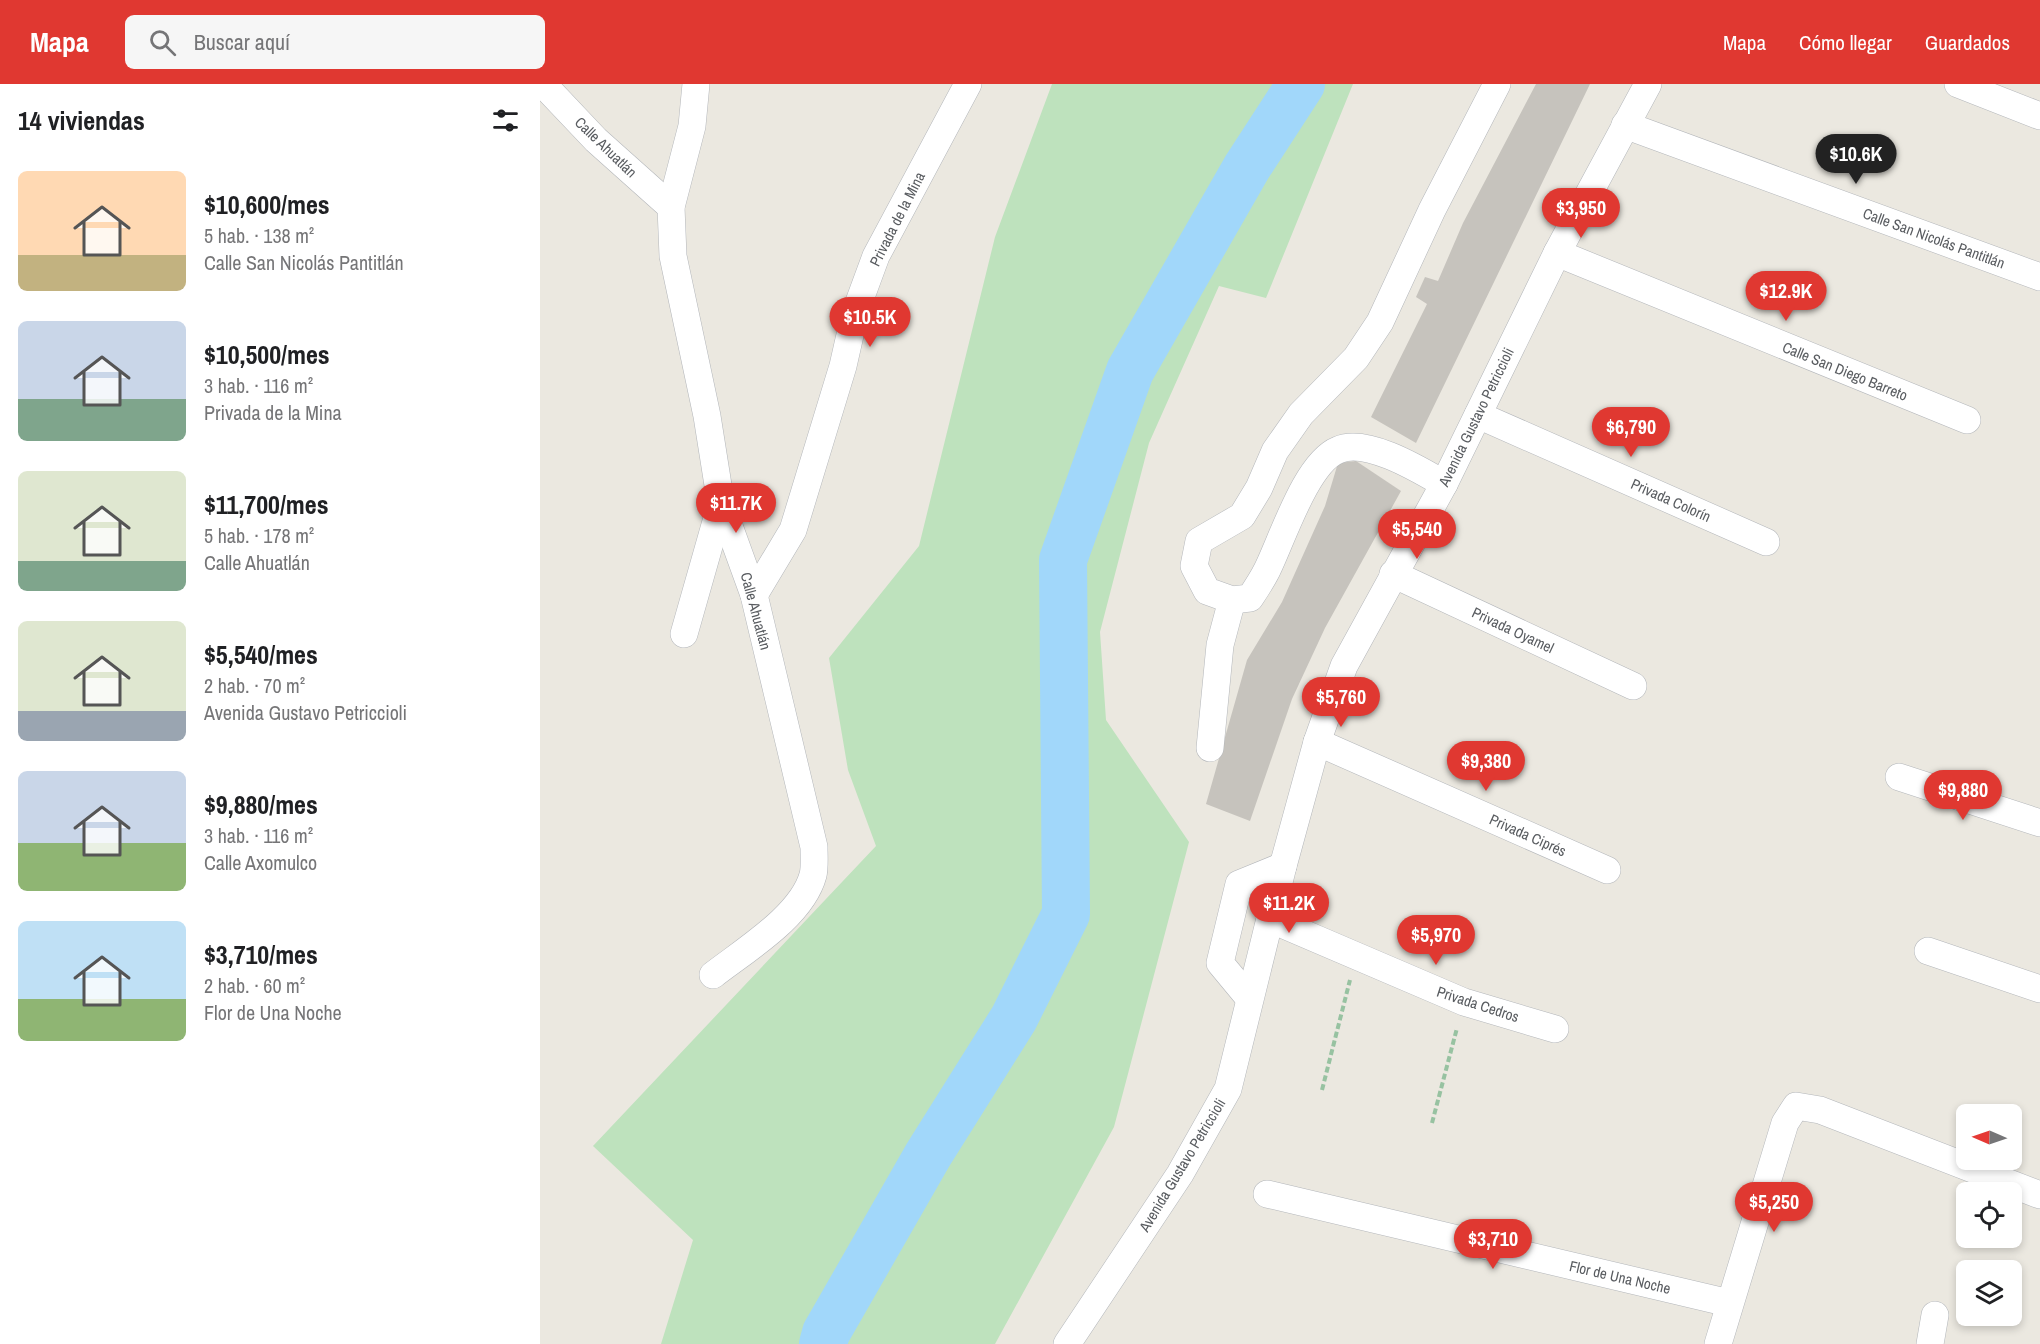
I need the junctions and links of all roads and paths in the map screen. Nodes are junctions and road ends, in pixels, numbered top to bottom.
1 (543, 84) edge
2 (696, 84) edge
3 (1497, 84) edge
4 (1648, 84) edge
5 (1958, 84) edge
6 (961, 88) edge
7 (2040, 116) edge
8 (1625, 125) junction
9 (671, 207) junction
10 (1557, 253) junction
11 (2040, 277) edge
12 (1478, 415) junction
13 (1967, 420) dead end
14 (1444, 484) junction
15 (721, 504) junction
16 (1766, 542) dead end
17 (1393, 574) junction
18 (754, 595) junction
19 (1232, 600) junction
20 (684, 634) dead end
21 (1633, 686) dead end
22 (1317, 742) junction
23 (1210, 748) dead end
24 (1899, 777) dead end
25 (2040, 823) edge
26 (1282, 866) junction
27 (1607, 870) dead end
28 (1270, 919) junction
29 (1928, 951) dead end
30 (1356, 958) junction
31 (713, 975) dead end
32 (2040, 989) edge
33 (1249, 998) junction
34 (1464, 1002) junction
35 (1555, 1029) dead end
36 (1322, 1090) dead end
37 (1432, 1123) dead end
38 (1267, 1194) dead end
39 (2040, 1195) edge
40 (1729, 1303) junction
41 (1935, 1315) dead end
42 (1067, 1344) edge
43 (1718, 1344) edge
44 (1930, 1344) edge

1 - 9 street, Calle Ahuatlán
2 - 9 street, Calle Ahuatlán
3 - 19 street
4 - 8 street, Avenida Gustavo Petriccioli
5 - 7 street
6 - 18 street, Privada de la Mina
8 - 10 street, Avenida Gustavo Petriccioli
8 - 11 street, Calle San Nicolás Pantitlán
9 - 15 street, Calle Ahuatlán
10 - 12 street, Avenida Gustavo Petriccioli
10 - 13 street, Calle San Diego Barreto
12 - 14 street, Avenida Gustavo Petriccioli
12 - 16 street, Privada Colorín
14 - 17 street, Avenida Gustavo Petriccioli
14 - 19 street
15 - 18 street, Calle Ahuatlán
15 - 20 street
17 - 21 street, Privada Oyamel
17 - 22 street, Avenida Gustavo Petriccioli
18 - 31 street, Calle Ahuatlán
19 - 23 street
22 - 26 street, Avenida Gustavo Petriccioli
22 - 27 street, Privada Ciprés
24 - 25 street
26 - 28 street, Avenida Gustavo Petriccioli
26 - 33 street
28 - 30 street, Privada Cedros
28 - 33 street, Avenida Gustavo Petriccioli
29 - 32 street
30 - 34 street, Privada Cedros
30 - 36 path
33 - 42 street, Avenida Gustavo Petriccioli
34 - 35 street, Privada Cedros
34 - 37 path
38 - 40 street, Flor de Una Noche
39 - 40 street
40 - 43 street
41 - 44 street

